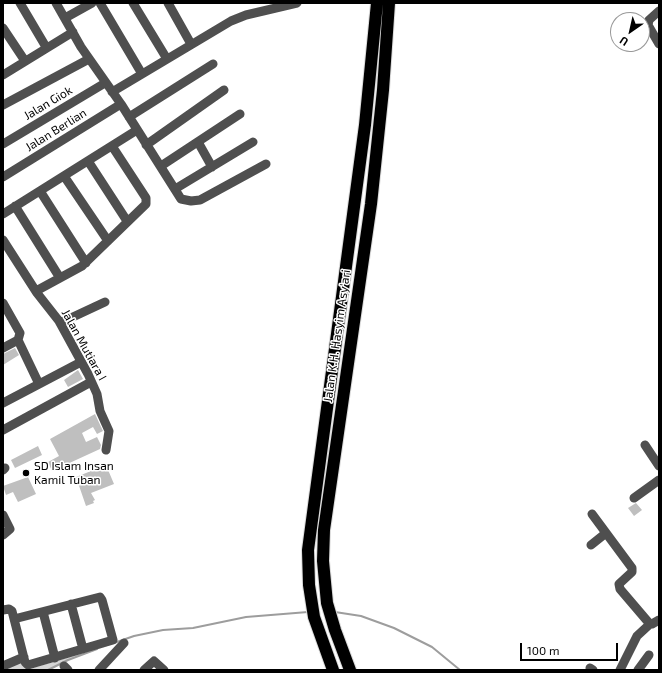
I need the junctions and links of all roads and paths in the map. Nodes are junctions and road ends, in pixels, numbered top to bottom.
1 (20, 3) edge
2 (56, 3) edge
3 (92, 3) edge
4 (100, 3) edge
5 (133, 3) edge
6 (168, 3) edge
7 (297, 3) edge
8 (377, 3) edge
9 (389, 3) edge
10 (659, 10) edge
11 (64, 18) junction
12 (3, 28) edge
13 (73, 32) junction
14 (191, 44) junction
15 (659, 44) edge
16 (46, 47) junction
17 (89, 59) junction
18 (167, 59) junction
19 (25, 60) junction
20 (213, 64) dead end
21 (142, 74) junction
22 (3, 75) edge
23 (106, 83) junction
24 (224, 90) dead end
25 (112, 92) junction
26 (121, 104) junction
27 (3, 105) edge
28 (240, 114) dead end
29 (129, 117) junction
30 (137, 130) junction
31 (198, 142) junction
32 (253, 142) dead end
33 (3, 144) edge
34 (146, 145) junction
35 (112, 146) junction
36 (88, 161) junction
37 (266, 164) dead end
38 (161, 166) junction
39 (212, 167) junction
40 (64, 176) junction
41 (3, 177) edge
42 (175, 189) junction
43 (40, 191) junction
44 (16, 206) junction
45 (3, 214) edge
46 (127, 221) junction
47 (3, 240) edge
48 (108, 241) junction
49 (86, 263) junction
50 (60, 278) junction
51 (36, 291) junction
52 (105, 302) dead end
53 (3, 303) edge
54 (60, 323) junction
55 (18, 340) junction
56 (3, 348) edge
57 (81, 362) junction
58 (91, 382) junction
59 (39, 384) junction
60 (3, 403) edge
61 (3, 430) edge
62 (645, 445) dead end
63 (106, 450) dead end
64 (659, 466) edge
65 (659, 480) edge
66 (634, 498) dead end
67 (592, 514) dead end
68 (3, 515) edge
69 (606, 533) junction
70 (3, 535) edge
71 (591, 545) dead end
72 (71, 604) junction
73 (6, 609) edge
74 (43, 612) junction
75 (14, 619) junction
76 (659, 620) edge
77 (650, 624) junction
78 (124, 643) dead end
79 (83, 649) junction
80 (649, 655) dead end
81 (55, 658) junction
82 (26, 661) junction
83 (3, 666) edge
84 (99, 670) edge
85 (144, 670) edge
86 (164, 670) edge
87 (333, 670) edge
88 (350, 670) edge
89 (621, 670) edge
90 (638, 670) edge

1 - 16 street
2 - 11 street
3 - 11 street
4 - 21 street
5 - 18 street
6 - 14 street
7 - 14 street
8 - 87 highway, Jalan K.H. Hasyim Asy'ari
9 - 88 highway, Jalan K.H. Hasyim Asy'ari
10 - 15 street
11 - 13 street
12 - 19 street
13 - 16 street
13 - 17 street
14 - 18 street
16 - 19 street
17 - 23 street
17 - 27 street
18 - 21 street
19 - 22 street
20 - 29 street
21 - 25 street
23 - 25 street
23 - 33 street, Jalan Giok
24 - 34 street
25 - 26 street
26 - 29 street
26 - 41 street, Jalan Berlian
28 - 31 street
29 - 30 street
30 - 34 street
30 - 35 street
31 - 38 street
31 - 39 street
32 - 39 street
34 - 38 street
35 - 36 street
35 - 46 street
36 - 40 street
36 - 46 street
37 - 42 street
38 - 42 street
39 - 42 street
40 - 43 street
40 - 48 street
43 - 44 street
43 - 49 street
44 - 45 street
44 - 50 street
46 - 48 street
47 - 51 street, Jalan Mutiara I
48 - 49 street
49 - 50 street
50 - 51 street
51 - 54 street, Jalan Mutiara I
52 - 54 street
53 - 55 street
54 - 57 street, Jalan Mutiara I
55 - 56 street
55 - 59 street
57 - 58 street, Jalan Mutiara I
57 - 59 street
58 - 61 street
58 - 63 street, Jalan Mutiara I
59 - 60 street
62 - 64 street
65 - 66 street
67 - 69 street
68 - 70 street
69 - 71 street
69 - 77 street
72 - 74 street
72 - 79 street
72 - 79 street
73 - 75 street
74 - 75 street
74 - 81 street
75 - 82 street
76 - 77 street
77 - 89 street
78 - 84 street
79 - 81 street
80 - 90 street
81 - 82 street
82 - 83 street
85 - 86 street

